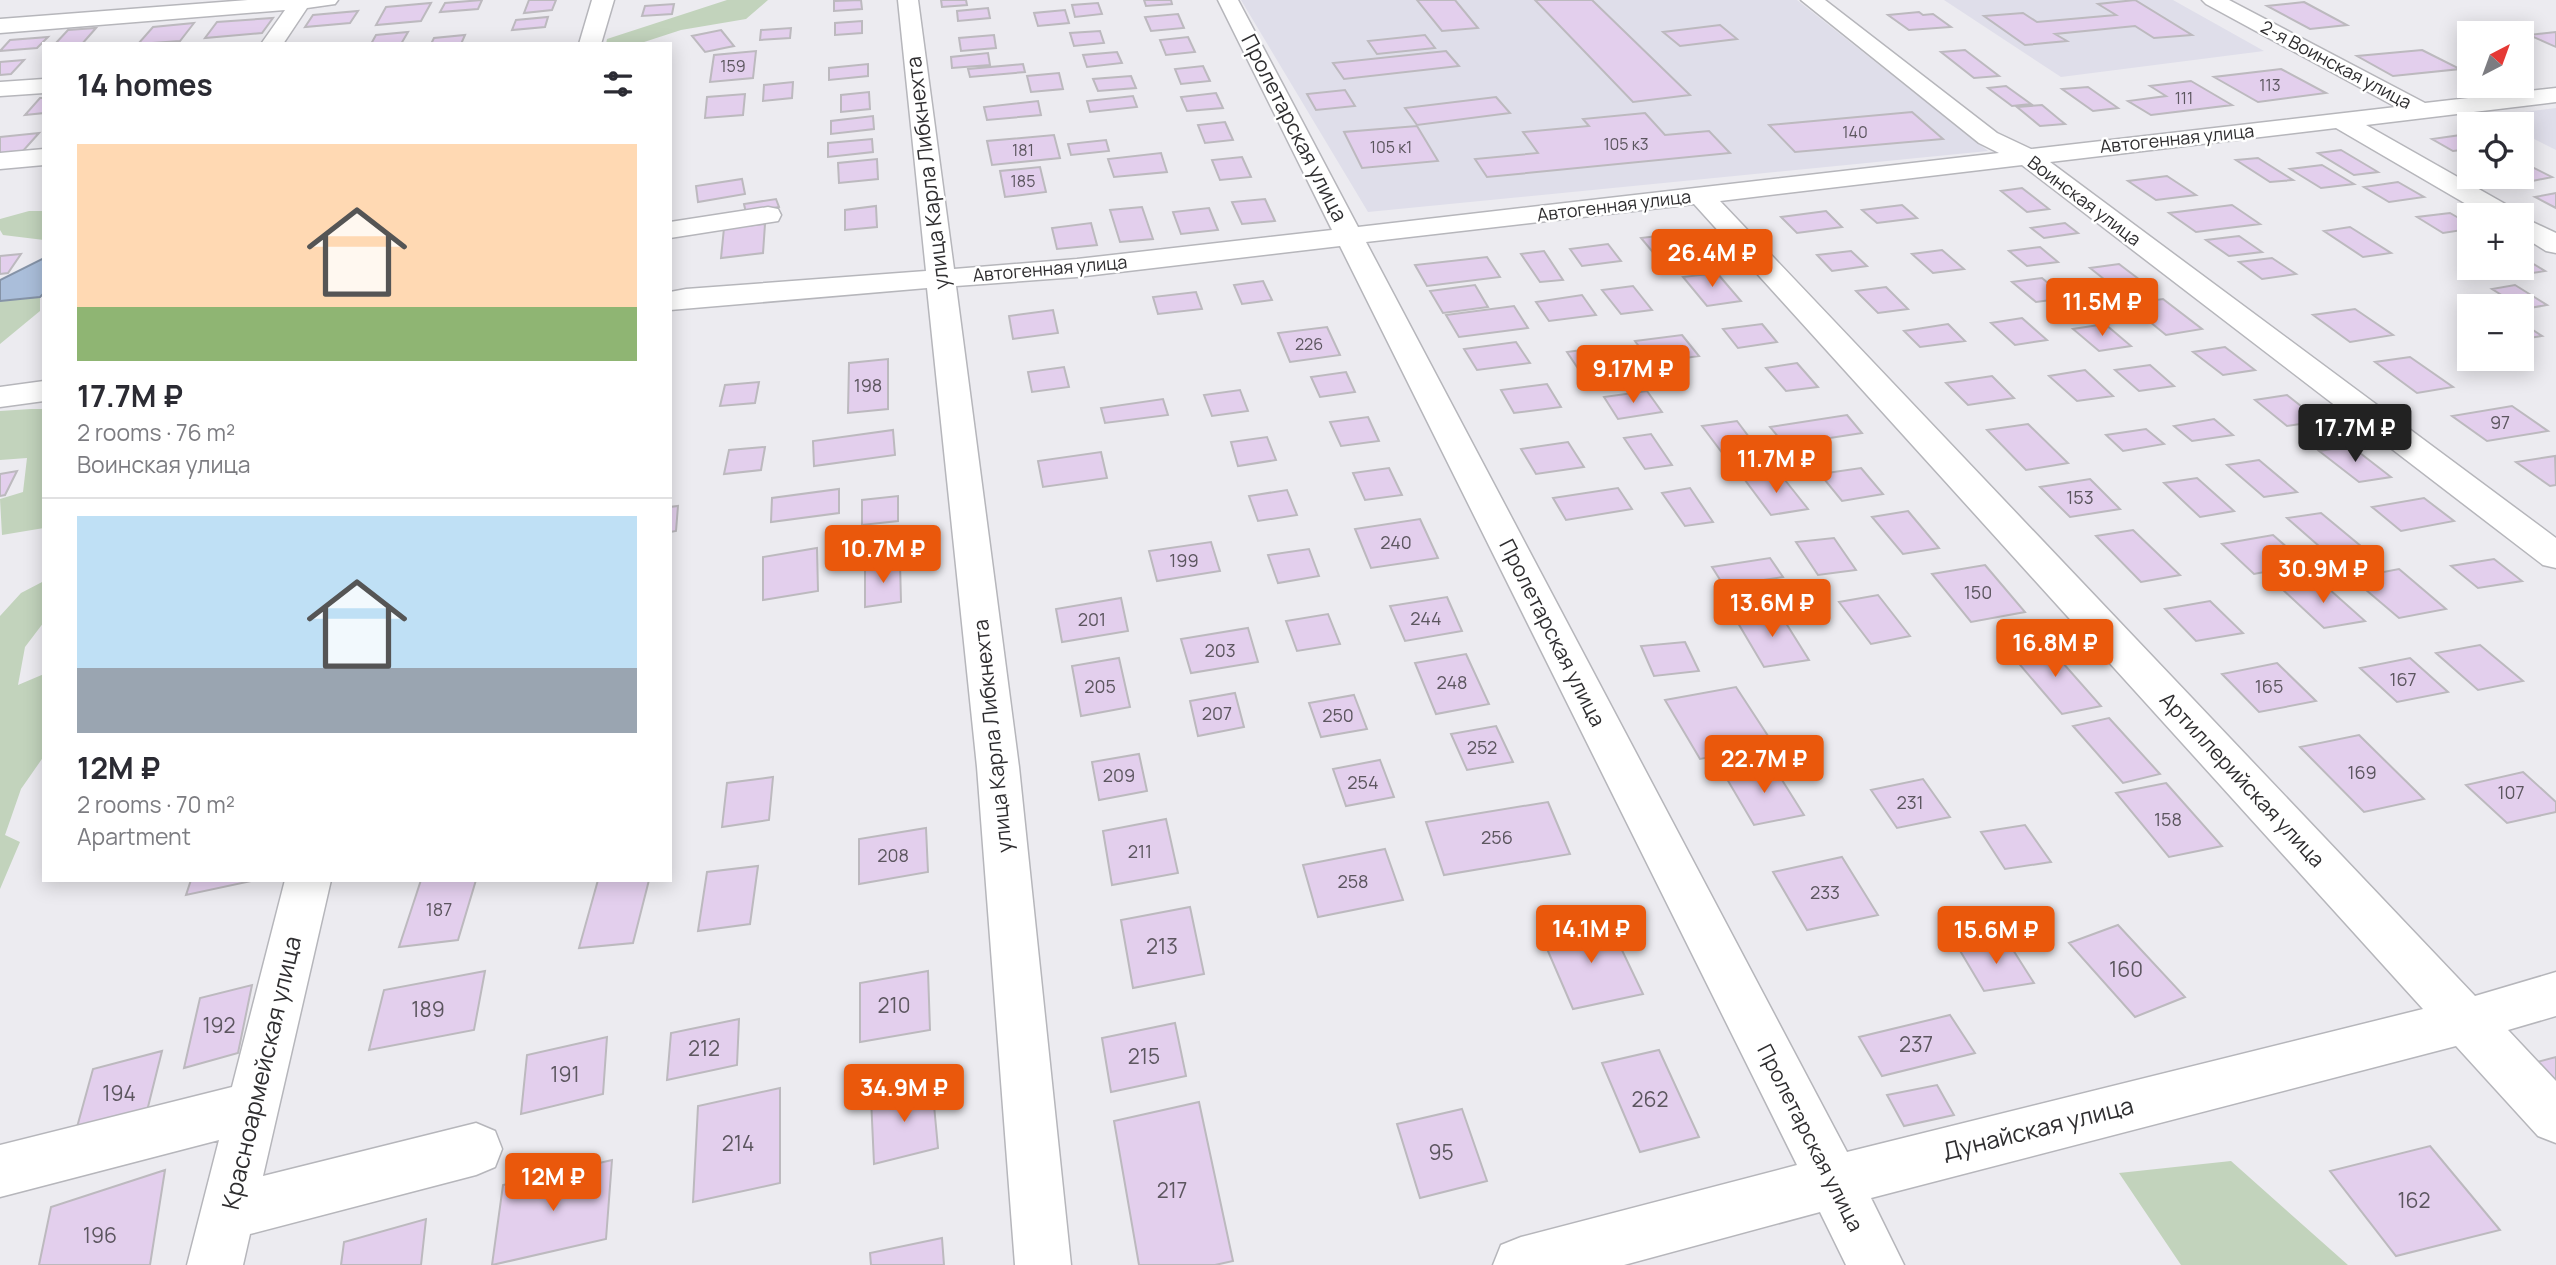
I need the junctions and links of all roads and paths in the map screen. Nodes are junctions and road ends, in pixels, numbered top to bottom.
1 (328, 0) edge
2 (603, 0) edge
3 (908, 0) edge
4 (1228, 0) edge
5 (1812, 0) edge
6 (2213, 0) edge
7 (301, 1) edge
8 (0, 26) edge
9 (273, 42) edge
10 (591, 42) edge
11 (42, 86) edge
12 (0, 89) edge
13 (2556, 95) edge
14 (2422, 111) junction
15 (2342, 121) junction
16 (2026, 156) junction
17 (42, 157) edge
18 (0, 161) edge
19 (1700, 195) junction
20 (2483, 203) edge
21 (768, 215) dead end
22 (672, 230) edge
23 (2534, 232) edge
24 (1351, 238) junction
25 (2556, 245) edge
26 (940, 279) junction
27 (672, 301) edge
28 (42, 391) edge
29 (0, 397) edge
30 (2556, 556) edge
31 (308, 882) edge
32 (2556, 995) edge
33 (2466, 1021) junction
34 (255, 1106) junction
35 (2556, 1118) edge
36 (476, 1149) dead end
37 (0, 1171) edge
38 (1832, 1182) junction
39 (230, 1212) junction
40 (215, 1265) edge
41 (1044, 1265) edge
42 (1521, 1265) edge
43 (1876, 1265) edge

1 - 7 street
2 - 10 street
3 - 26 street, улица Карла Либкнехта
4 - 24 street, Пролетарская улица
5 - 16 street, Воинская улица
6 - 14 street, 2-я Воинская улица
7 - 8 street
7 - 9 street
11 - 12 street
13 - 14 street, Автогенная улица
14 - 15 street, Автогенная улица
15 - 16 street, Автогенная улица
15 - 20 street
16 - 19 street, Автогенная улица
16 - 30 street, Воинская улица
17 - 18 street
19 - 24 street, Автогенная улица
19 - 33 street, Артиллерийская улица
21 - 22 street
23 - 25 street
24 - 26 street, Автогенная улица
24 - 38 street, Пролетарская улица
26 - 27 street, Автогенная улица
26 - 41 street, улица Карла Либкнехта
28 - 29 street
31 - 34 street, Красноармейская улица
32 - 33 street, Дунайская улица
33 - 35 street, Артиллерийская улица
33 - 38 street, Дунайская улица
34 - 37 street
34 - 39 street, Красноармейская улица
36 - 39 street
38 - 42 street, Дунайская улица
38 - 43 street, Пролетарская улица
39 - 40 street, Красноармейская улица

